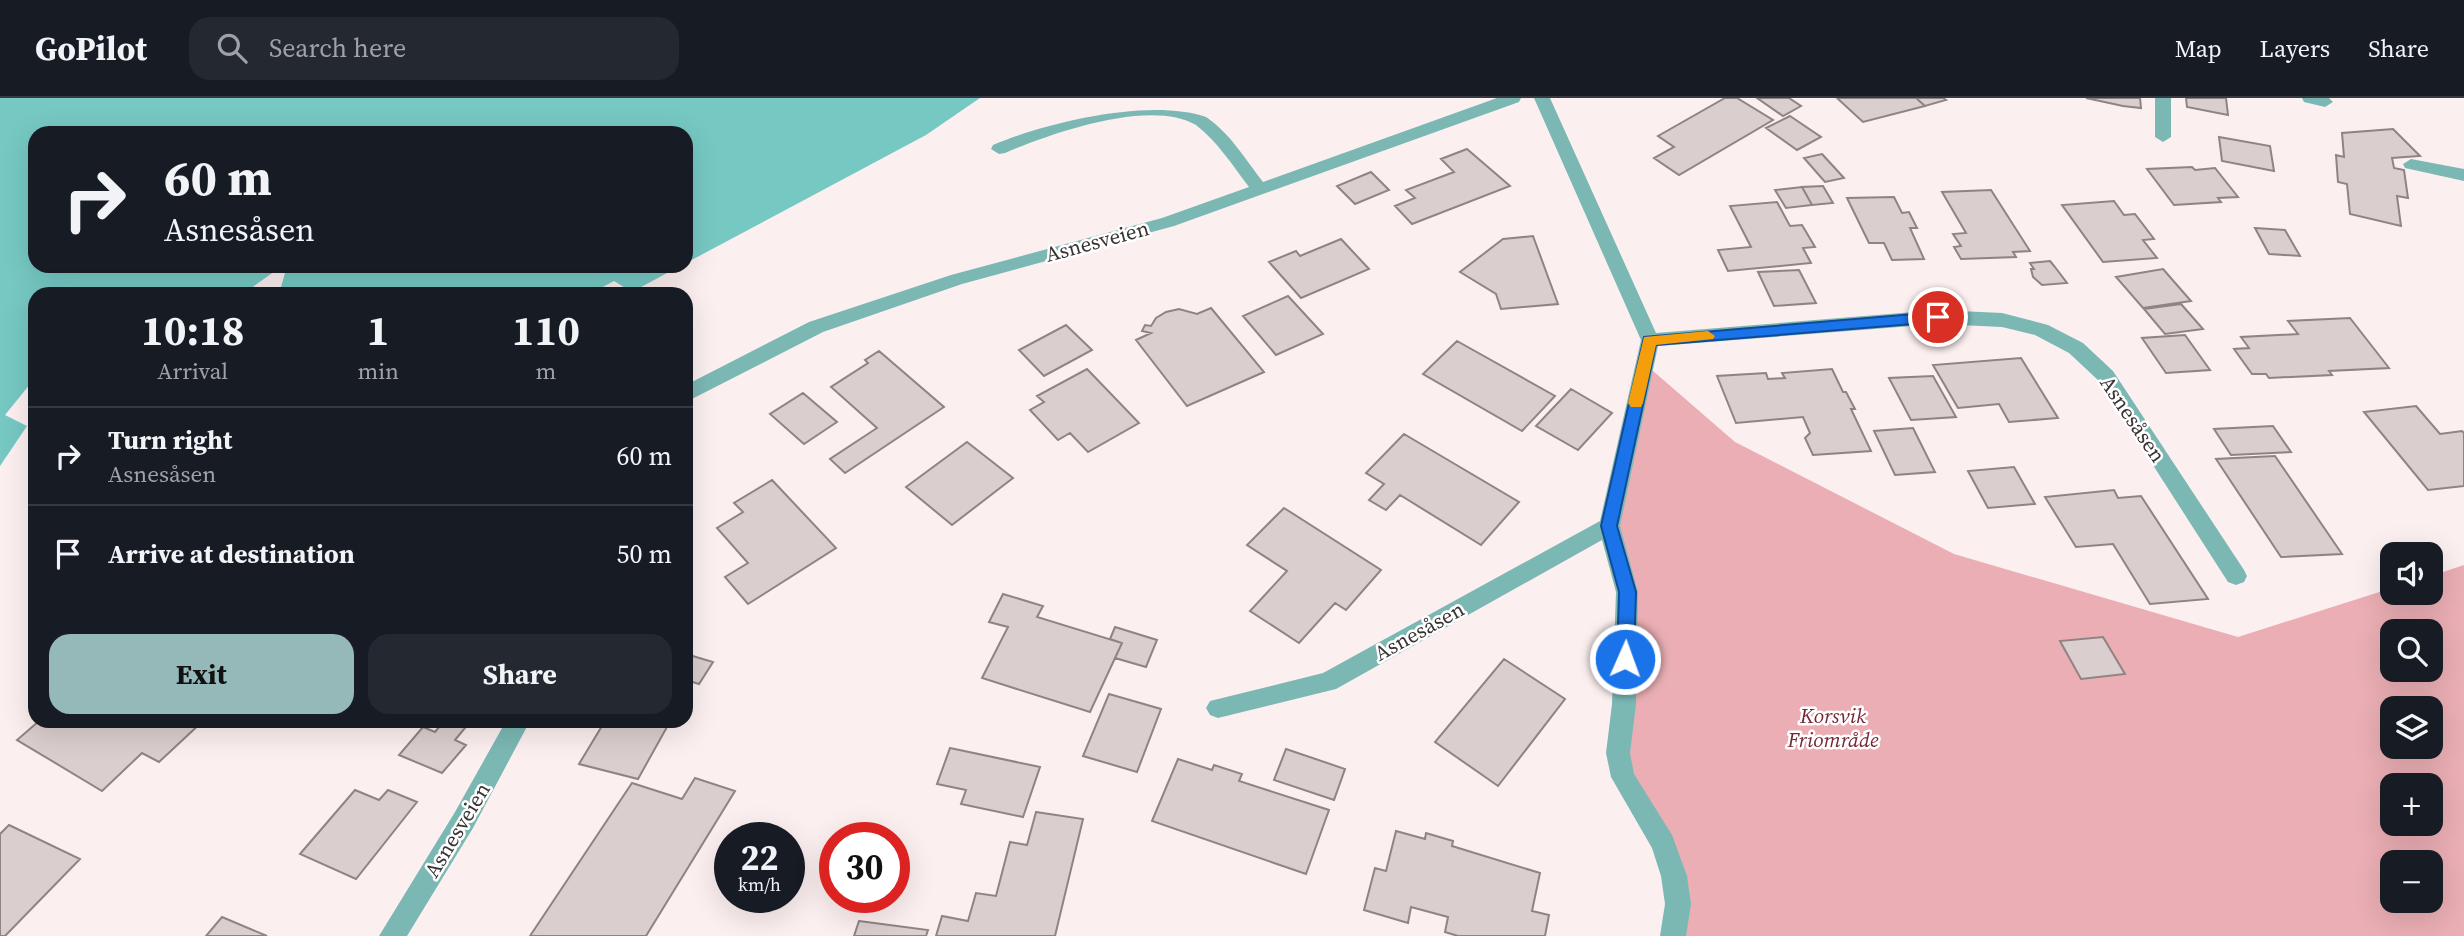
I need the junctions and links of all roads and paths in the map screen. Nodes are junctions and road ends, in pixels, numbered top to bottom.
1 (1513, 98) edge
2 (1542, 98) edge
3 (2163, 98) edge
4 (2163, 137) dead end
5 (999, 149) dead end
6 (2412, 164) dead end
7 (2464, 174) edge
8 (1260, 190) junction
9 (1650, 340) junction
10 (693, 391) edge
11 (1609, 526) junction
12 (2236, 576) dead end
13 (1218, 708) dead end
14 (514, 728) edge
15 (392, 936) edge
16 (1673, 936) edge

1 - 8 street, Asnesveien
2 - 9 street
3 - 4 street
5 - 8 street
6 - 7 street
8 - 10 street, Asnesveien
9 - 11 street
9 - 12 street, Asnesåsen
11 - 13 street, Asnesåsen
11 - 16 street
14 - 15 street, Asnesveien

